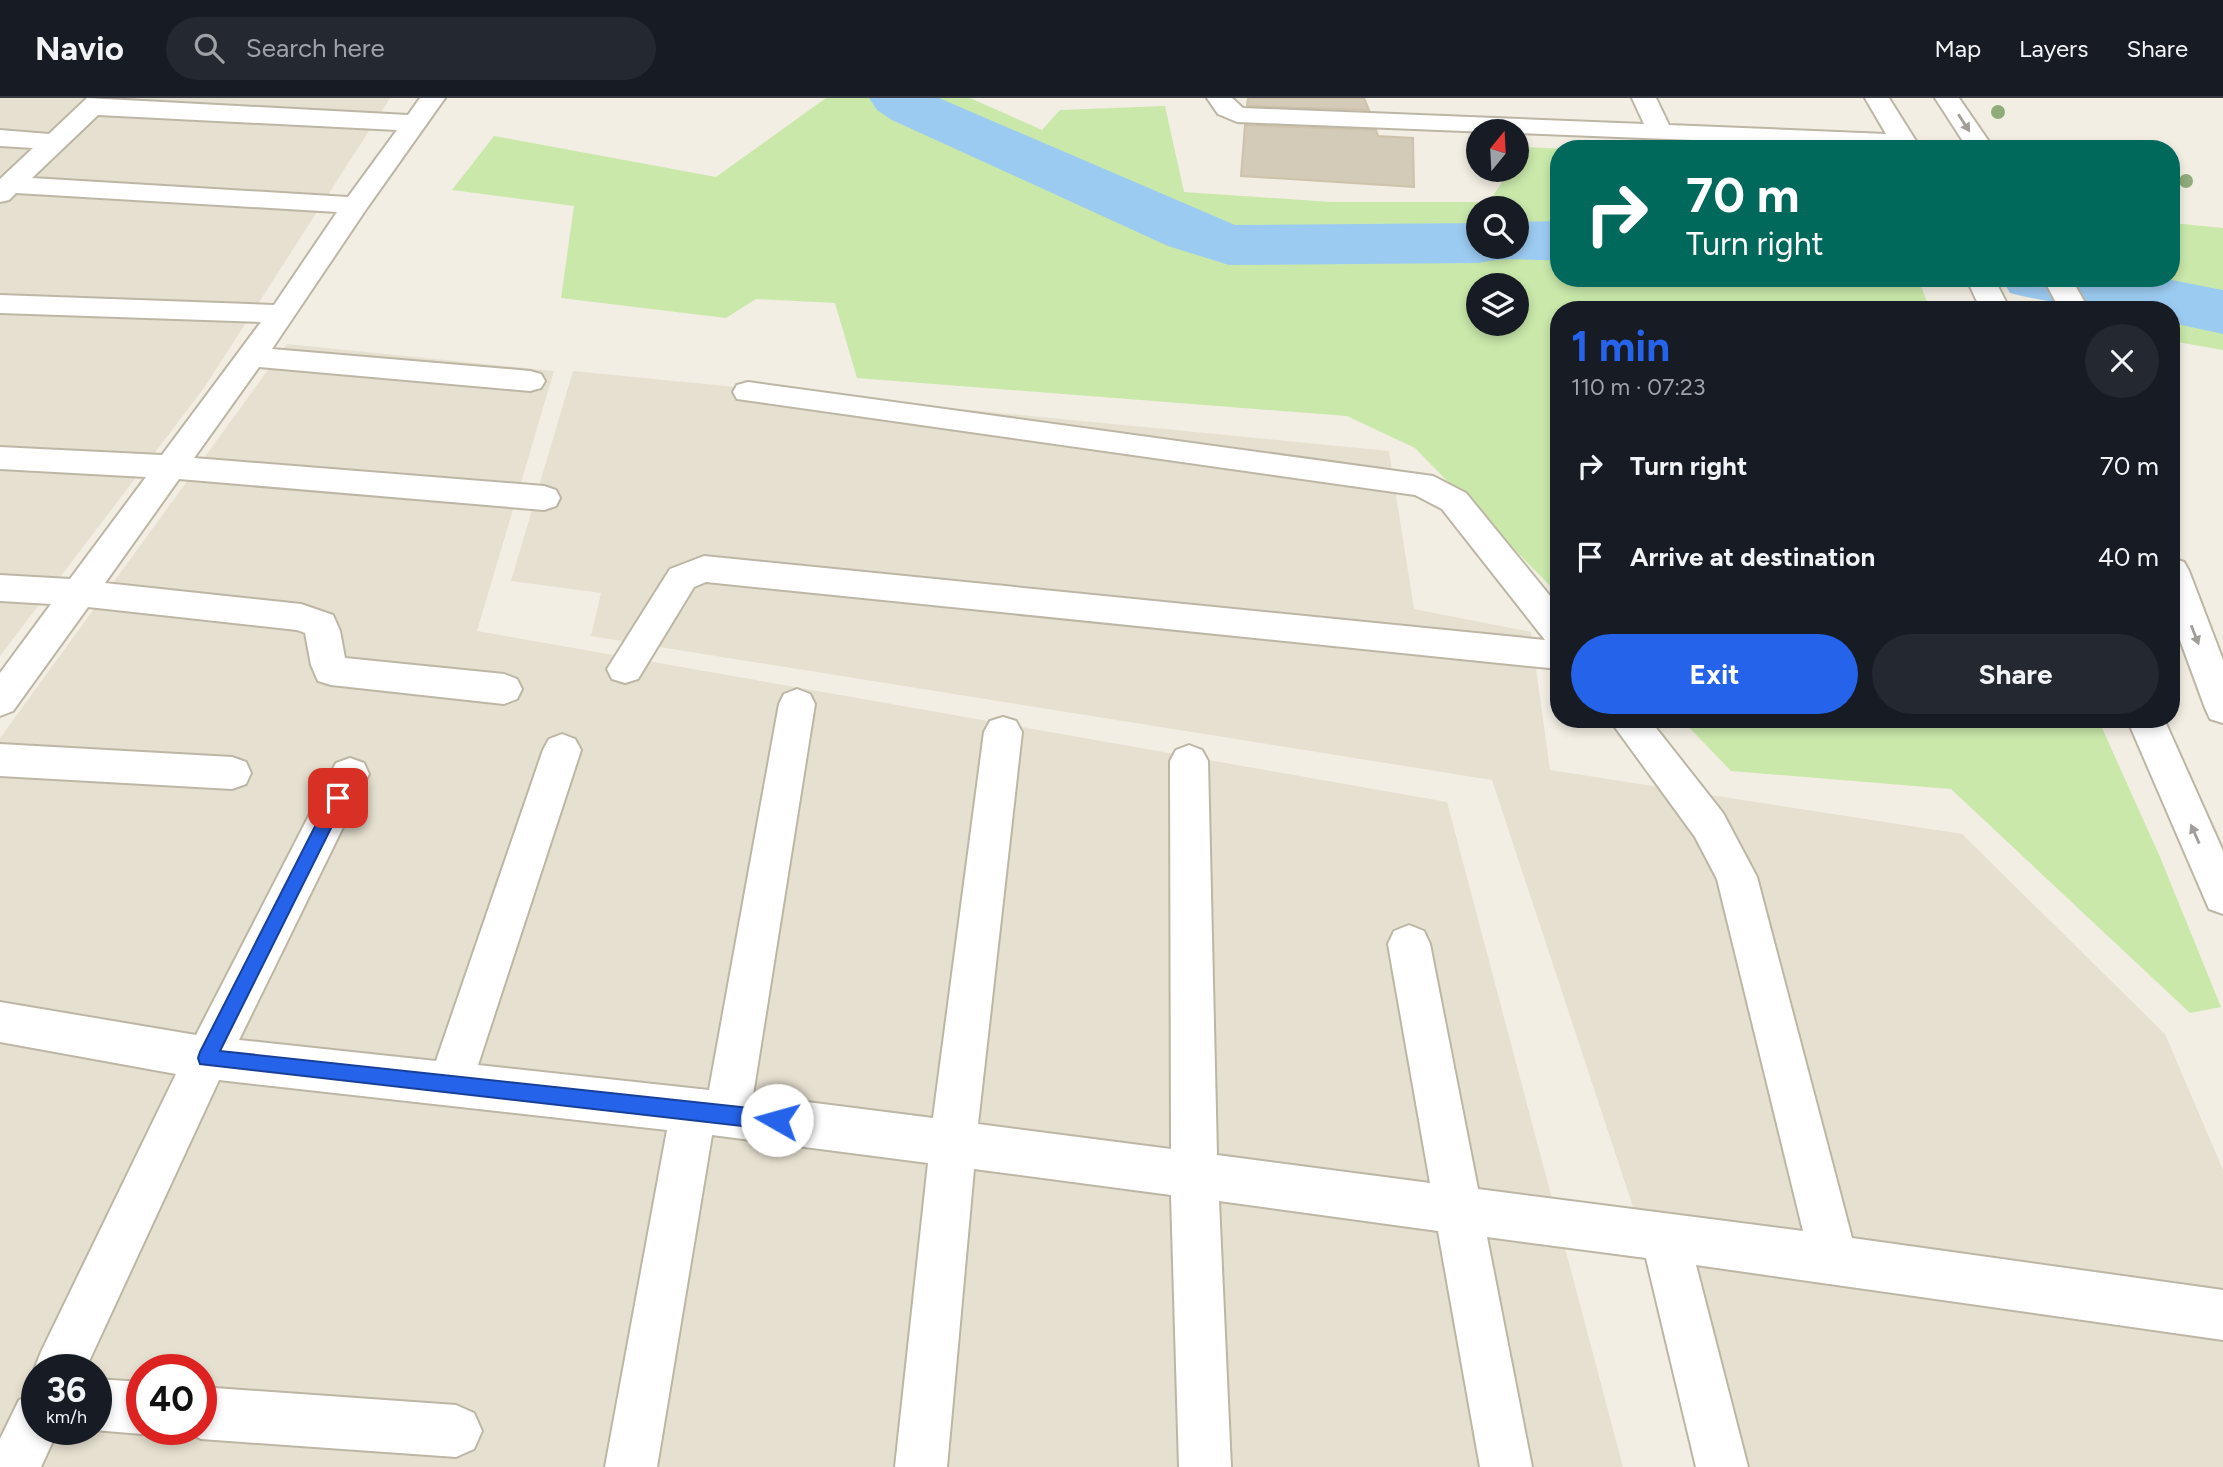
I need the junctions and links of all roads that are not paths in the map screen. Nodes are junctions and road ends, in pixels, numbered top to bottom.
1 (433, 98) edge
2 (1220, 98) edge
3 (1383, 98) edge
4 (1644, 98) edge
5 (1877, 98) edge
6 (1947, 98) edge
7 (96, 103) edge
8 (1395, 122) junction
9 (414, 123) junction
10 (1660, 132) junction
11 (0, 138) edge
12 (1801, 140) edge
13 (1902, 140) edge
14 (1975, 140) edge
15 (55, 142) junction
16 (5, 190) edge
17 (355, 205) junction
18 (0, 304) edge
19 (282, 314) junction
20 (250, 357) junction
21 (530, 381) dead end
22 (748, 392) dead end
23 (0, 458) edge
24 (168, 467) junction
25 (544, 498) dead end
26 (0, 588) edge
27 (2180, 592) edge
28 (78, 593) junction
29 (1550, 621) edge
30 (1550, 654) edge
31 (625, 669) dead end
32 (504, 689) dead end
33 (0, 701) edge
34 (797, 704) dead end
35 (2223, 708) edge
36 (1634, 728) edge
37 (2149, 728) edge
38 (1003, 732) dead end
39 (562, 750) dead end
40 (0, 760) edge
41 (1189, 761) dead end
42 (233, 773) dead end
43 (349, 774) dead end
44 (2223, 896) edge
45 (1409, 944) dead end
46 (0, 1022) edge
47 (207, 1058) junction
48 (450, 1084) junction
49 (710, 1112) junction
50 (953, 1143) junction
51 (1194, 1174) junction
52 (1460, 1210) junction
53 (1665, 1237) junction
54 (1835, 1259) junction
55 (2220, 1312) edge
56 (67, 1354) edge
57 (217, 1414) edge
58 (456, 1431) dead end
59 (24, 1445) edge
60 (14, 1467) edge
61 (631, 1467) edge
62 (921, 1467) edge
63 (1205, 1467) edge
64 (1506, 1467) edge
65 (1722, 1467) edge

1 - 9 street
2 - 8 street
3 - 8 street
4 - 10 street
5 - 13 street
6 -> 14 street
7 - 9 street
7 - 15 street
8 - 10 street
9 - 17 street
10 - 12 street
11 - 15 street
15 - 16 street
16 - 17 street
17 - 19 street
18 - 19 street
19 - 20 street
20 - 21 street
20 - 24 street
22 - 29 street
23 - 24 street
24 - 25 street
24 - 28 street
26 - 28 street
27 -> 35 street
28 - 32 street
28 - 33 street
30 - 31 street
34 - 49 street
36 - 54 street
44 -> 37 street
38 - 50 street
39 - 48 street
40 - 42 street
41 - 51 street
43 - 47 street
45 - 52 street
46 - 47 street
47 - 48 street
47 - 56 street
48 - 49 street
49 - 50 street
49 - 61 street
50 - 51 street
50 - 62 street
51 - 52 street
51 - 63 street
52 - 53 street
52 - 64 street
53 - 54 street
53 - 65 street
54 - 55 street
57 - 58 street
59 - 60 street

